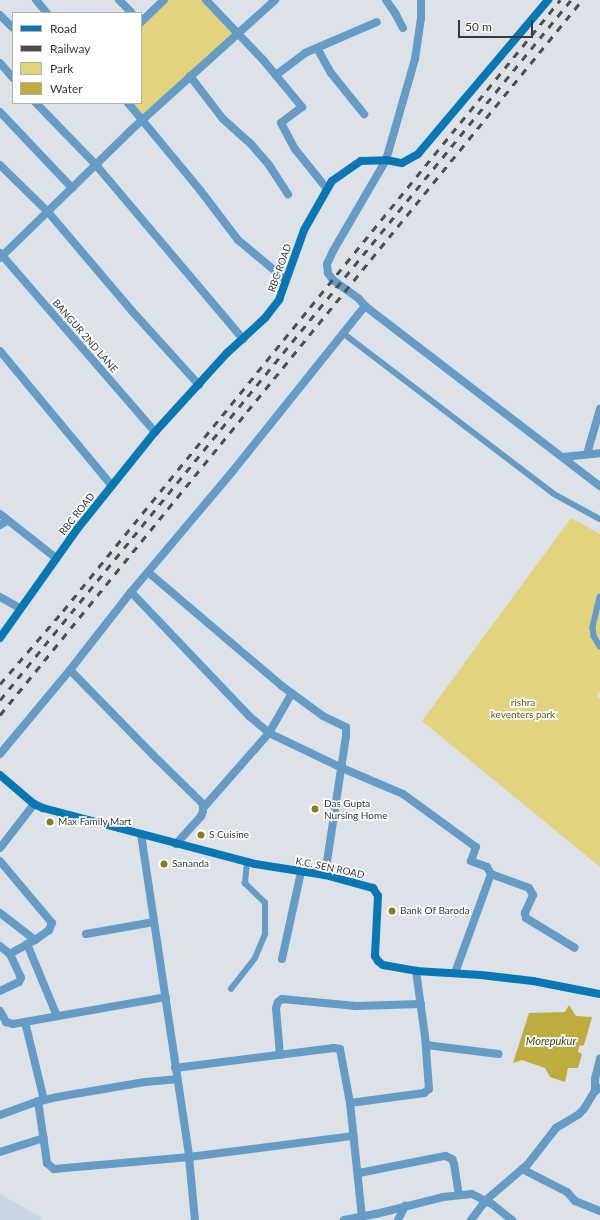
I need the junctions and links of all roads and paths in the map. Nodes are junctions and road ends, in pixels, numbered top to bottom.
1 (36, 0) edge
2 (119, 0) edge
3 (164, 0) edge
4 (206, 0) edge
5 (275, 0) edge
6 (386, 0) edge
7 (421, 0) edge
8 (548, 0) edge
9 (46, 12) edge
10 (131, 12) edge
11 (0, 15) edge
12 (142, 21) edge
13 (377, 22) dead end
14 (12, 27) edge
15 (403, 28) dead end
16 (237, 34) junction
17 (317, 48) junction
18 (0, 63) edge
19 (276, 75) junction
20 (190, 76) junction
21 (12, 77) edge
22 (37, 104) edge
23 (129, 104) edge
24 (0, 112) edge
25 (364, 114) dead end
26 (143, 119) junction
27 (386, 160) junction
28 (0, 165) edge
29 (96, 165) junction
30 (72, 188) junction
31 (327, 189) junction
32 (288, 194) dead end
33 (48, 212) junction
34 (1, 255) edge
35 (286, 280) junction
36 (365, 306) junction
37 (343, 334) junction
38 (242, 339) junction
39 (0, 351) edge
40 (198, 385) junction
41 (600, 409) edge
42 (155, 432) junction
43 (600, 452) edge
44 (587, 454) junction
45 (563, 457) junction
46 (112, 486) junction
47 (600, 486) edge
48 (0, 514) edge
49 (600, 519) edge
50 (4, 523) edge
51 (56, 558) junction
52 (148, 572) junction
53 (131, 592) junction
54 (0, 597) edge
55 (600, 597) edge
56 (20, 608) junction
57 (0, 638) edge
58 (600, 646) edge
59 (70, 670) junction
60 (292, 693) junction
61 (269, 733) junction
62 (0, 754) edge
63 (342, 768) junction
64 (0, 775) edge
65 (34, 804) junction
66 (204, 807) junction
67 (141, 834) junction
68 (176, 844) junction
69 (0, 848) edge
70 (0, 861) edge
71 (246, 862) junction
72 (301, 872) junction
73 (491, 874) junction
74 (325, 876) junction
75 (0, 913) edge
76 (154, 922) junction
77 (86, 934) dead end
78 (31, 942) junction
79 (0, 946) edge
80 (576, 948) dead end
81 (10, 954) junction
82 (282, 958) dead end
83 (416, 971) junction
84 (455, 973) junction
85 (231, 989) dead end
86 (0, 991) edge
87 (600, 994) edge
88 (166, 997) junction
89 (421, 1004) junction
90 (0, 1011) edge
91 (57, 1016) junction
92 (25, 1022) junction
93 (426, 1045) junction
94 (498, 1054) dead end
95 (280, 1055) junction
96 (600, 1059) edge
97 (176, 1068) junction
98 (177, 1079) junction
99 (597, 1090) edge
100 (41, 1101) junction
101 (350, 1103) junction
102 (0, 1114) edge
103 (354, 1136) junction
104 (44, 1138) junction
105 (0, 1152) edge
106 (189, 1157) junction
107 (522, 1169) junction
108 (359, 1173) junction
109 (459, 1195) junction
110 (486, 1200) junction
111 (405, 1206) junction
112 (600, 1211) edge
113 (362, 1217) junction
114 (195, 1220) edge
115 (344, 1220) edge
116 (398, 1220) edge
117 (471, 1220) edge
118 (512, 1220) edge

1 - 9 street
2 - 10 street
3 - 12 street
4 - 16 street
5 - 16 street
6 - 15 street
7 - 27 street
8 - 27 street, RBC ROAD
11 - 14 street
13 - 17 street
16 - 19 street
16 - 20 street
17 - 19 street
17 - 25 street
18 - 21 street
19 - 31 street
20 - 26 street
20 - 32 street
22 - 29 street
23 - 26 street
24 - 30 street
26 - 29 street
26 - 35 street
27 - 31 street, RBC ROAD
27 - 36 street
28 - 33 street
29 - 30 street
29 - 38 street
30 - 33 street
31 - 35 street, RBC ROAD
33 - 34 street
33 - 40 street
34 - 42 street, BANGUR 2ND LANE
35 - 38 street, RBC ROAD
36 - 37 street
36 - 45 street
37 - 49 lane
37 - 52 street
38 - 40 street, RBC ROAD
39 - 46 street
40 - 42 street, RBC ROAD
41 - 44 street
42 - 46 street, RBC ROAD
43 - 44 street
44 - 45 street
45 - 47 street
46 - 51 street, RBC ROAD
48 - 50 street
50 - 51 street
51 - 56 street, RBC ROAD
52 - 53 street
52 - 60 street
53 - 59 street
53 - 61 street
54 - 56 street
55 - 58 lane
56 - 57 street, RBC ROAD
59 - 62 street
59 - 66 street
60 - 61 street
60 - 63 street
61 - 63 street
61 - 66 street
63 - 73 street
63 - 74 street
64 - 65 street, K.C. SEN ROAD
65 - 67 street, K.C. SEN ROAD
65 - 69 street
66 - 68 street
67 - 68 street, K.C. SEN ROAD
67 - 76 street
68 - 71 street, K.C. SEN ROAD
70 - 78 street
71 - 72 street, K.C. SEN ROAD
71 - 85 lane
72 - 74 street, K.C. SEN ROAD
72 - 82 street
73 - 80 street
73 - 84 street
74 - 83 street, K.C. SEN ROAD
75 - 78 street
76 - 77 street
76 - 88 street
78 - 81 street
78 - 91 street
79 - 81 street
81 - 86 street
83 - 84 street, K.C. SEN ROAD
83 - 89 street
84 - 87 street, K.C. SEN ROAD
88 - 91 street
88 - 97 street
89 - 93 street
89 - 95 street
90 - 92 street
91 - 92 street
92 - 100 street
93 - 94 street
93 - 101 street
95 - 97 street
95 - 101 street
96 - 99 street
97 - 98 street
98 - 100 street
98 - 106 street
99 - 107 street
100 - 102 street
100 - 104 street
101 - 103 street
103 - 106 street
103 - 108 street
104 - 105 street
104 - 106 street
106 - 114 street
107 - 110 street
107 - 112 street
108 - 109 street
108 - 113 street
109 - 110 street
109 - 111 street
110 - 117 street
110 - 118 street
111 - 113 street
111 - 116 street
113 - 115 street

